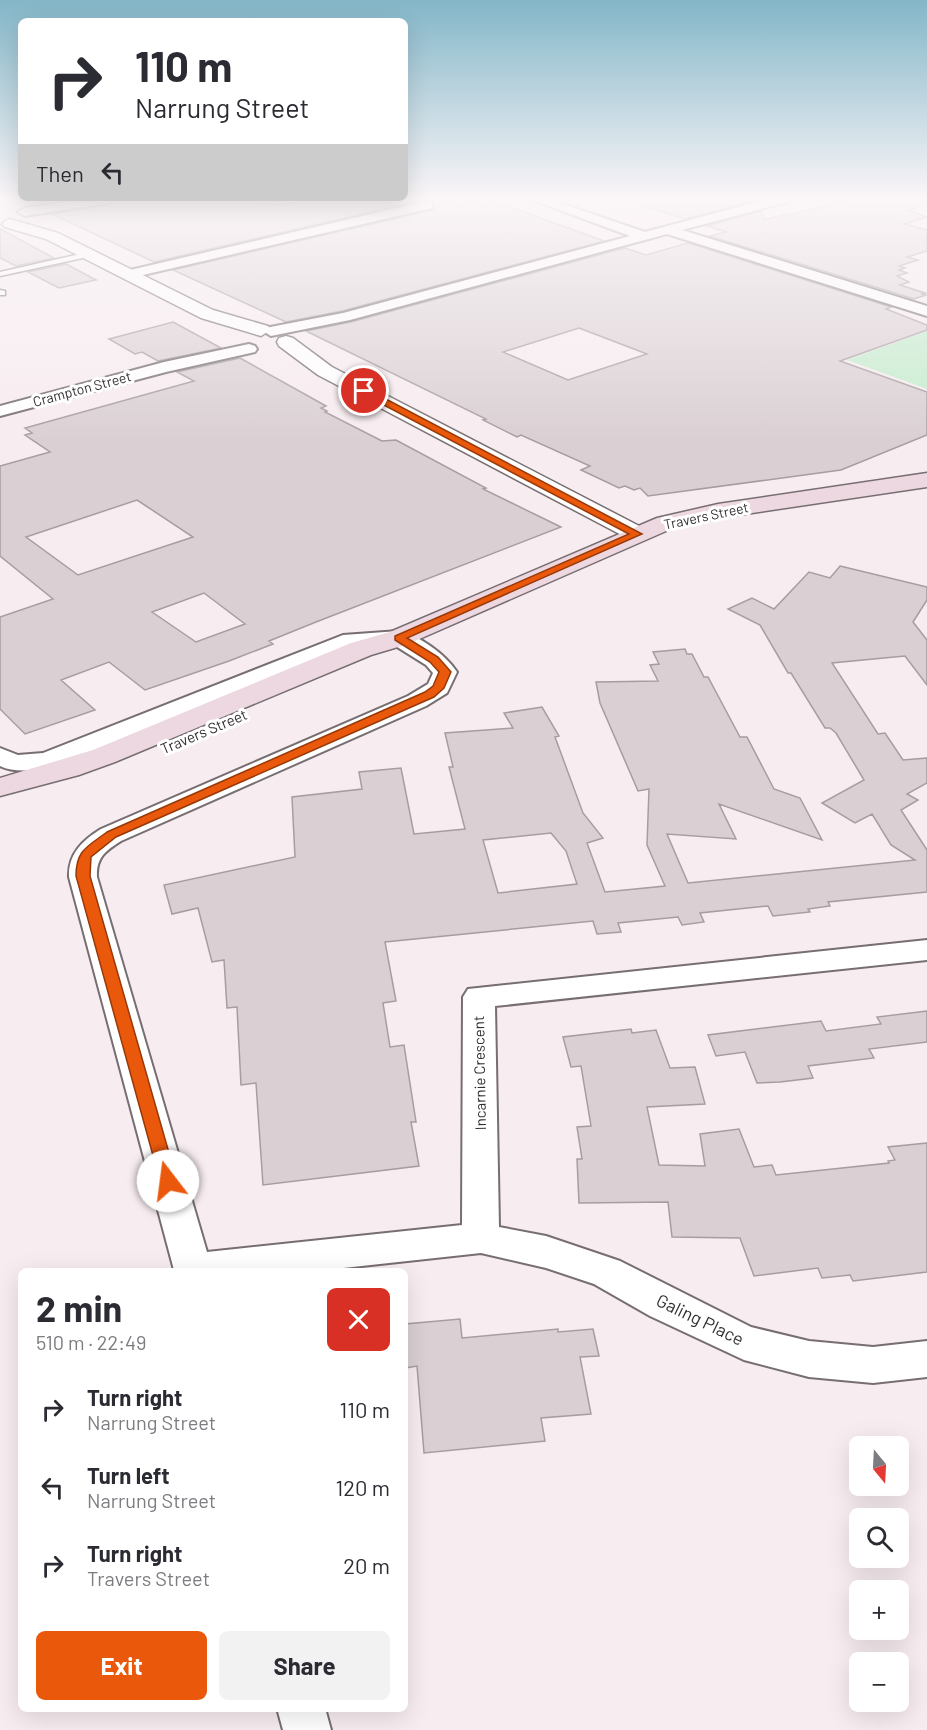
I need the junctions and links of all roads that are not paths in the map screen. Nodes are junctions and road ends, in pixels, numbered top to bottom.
1 (141, 280) edge
2 (482, 280) edge
3 (827, 280) edge
4 (927, 311) edge
5 (207, 314) junction
6 (260, 340) junction
7 (325, 371) junction
8 (0, 411) edge
9 (927, 480) edge
10 (637, 534) junction
11 (399, 638) junction
12 (7, 759) edge
13 (0, 788) edge
14 (0, 804) edge
15 (927, 950) edge
16 (481, 1238) junction
17 (192, 1268) edge
18 (211, 1268) edge
19 (927, 1359) edge
20 (302, 1712) edge
21 (307, 1730) edge

1 - 5 street
2 - 6 street, Crampton Street
3 - 4 street
5 - 6 street
5 - 6 street
6 - 7 street
6 - 7 street
6 - 8 street, Crampton Street
7 - 10 street
9 - 10 main road, Travers Street
10 - 11 main road, Travers Street
11 - 12 street, Travers Street
11 - 13 main road, Travers Street
11 - 14 main road, Travers Street
11 - 17 street
15 - 16 street, Incarnie Crescent
16 - 18 street
16 - 19 street, Galing Place
20 - 21 street

